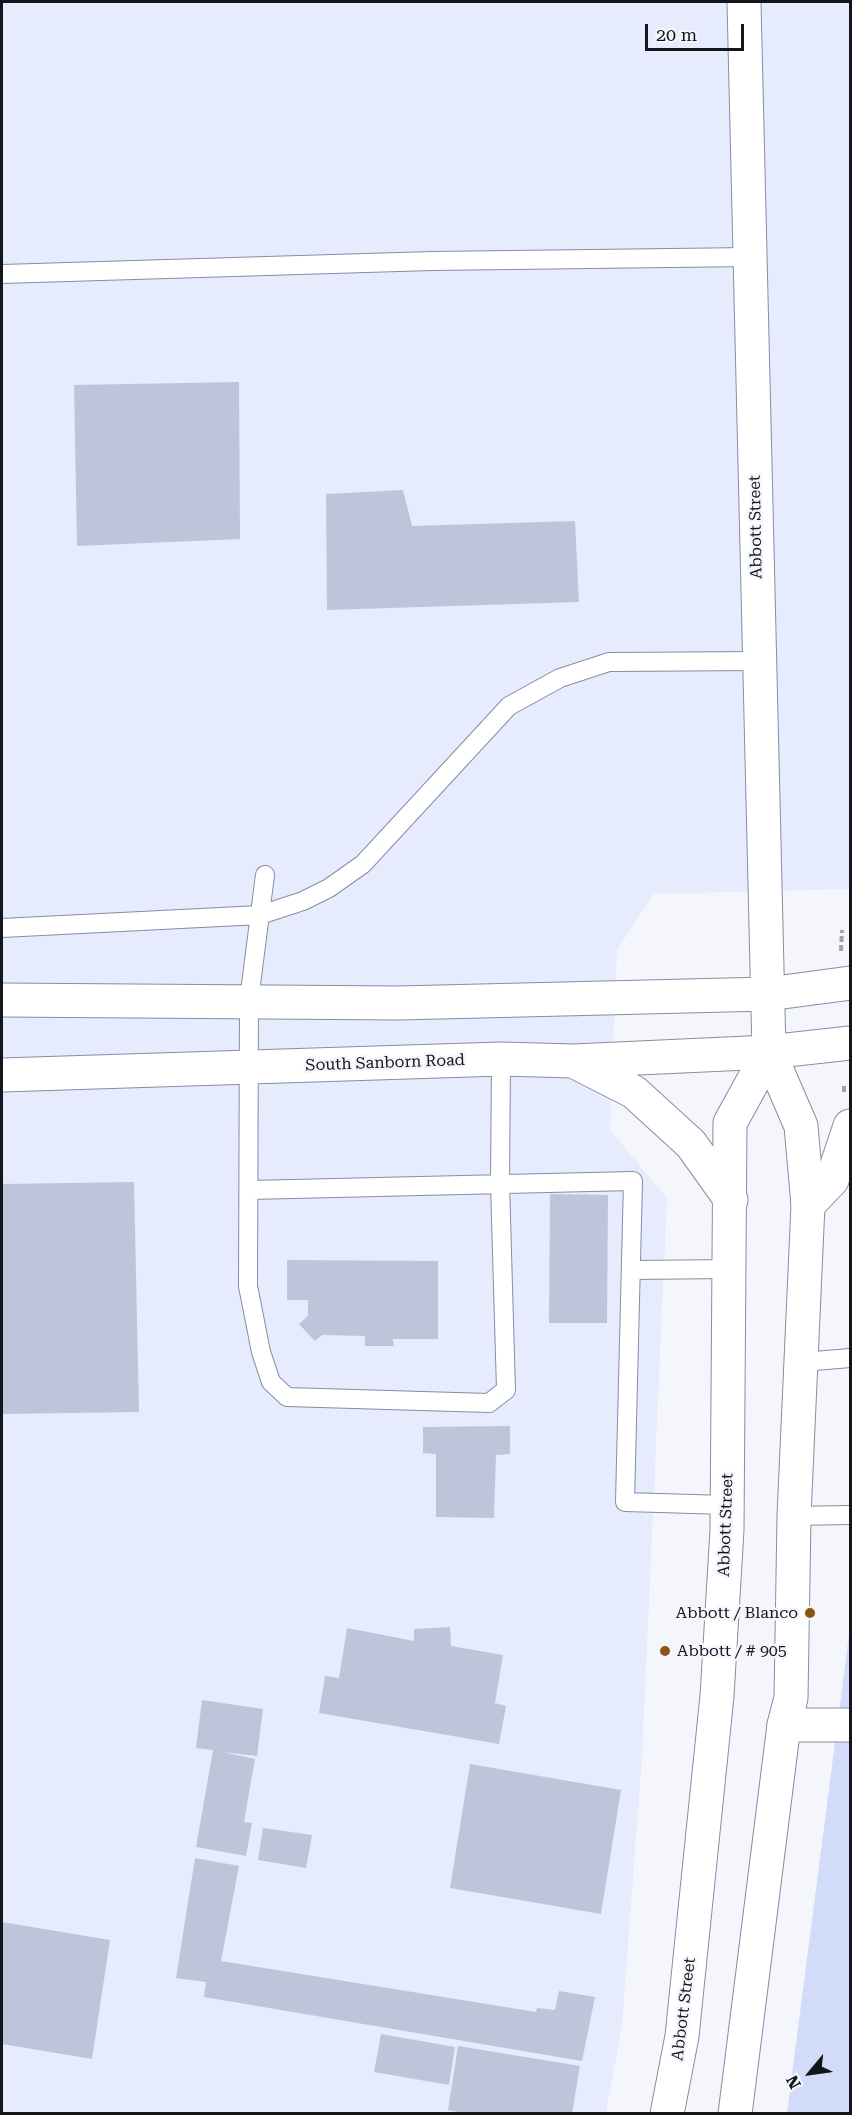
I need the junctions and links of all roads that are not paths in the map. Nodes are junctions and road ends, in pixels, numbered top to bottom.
1 (744, 2) edge
2 (750, 257) junction
3 (2, 274) edge
4 (760, 660) junction
5 (265, 875) dead end
6 (260, 915) junction
7 (2, 928) edge
8 (850, 983) edge
9 (768, 994) junction
10 (2, 1000) edge
11 (249, 1000) junction
12 (850, 1043) edge
13 (769, 1052) junction
14 (501, 1059) junction
15 (574, 1061) junction
16 (251, 1067) junction
17 (2, 1075) edge
18 (850, 1126) edge
19 (500, 1183) junction
20 (250, 1190) junction
21 (731, 1200) junction
22 (808, 1205) junction
23 (731, 1269) junction
24 (631, 1270) junction
25 (850, 1358) edge
26 (803, 1362) junction
27 (728, 1504) junction
28 (850, 1515) edge
29 (795, 1516) junction
30 (784, 1725) junction
31 (850, 1725) edge
32 (667, 2114) edge
33 (735, 2114) edge

1 - 2 main road, Abbott Street
2 - 3 lane
2 - 4 main road, Abbott Street
4 - 6 lane
4 - 9 main road, Abbott Street
5 - 6 lane
6 - 7 lane
6 - 11 lane
8 - 9 main road
9 - 11 main road
9 - 13 main road, Abbott Street
10 - 11 main road
11 - 16 lane
12 - 13 main road, South Sanborn Road
13 - 15 main road, South Sanborn Road
13 - 21 main road, Abbott Street
13 - 22 main road, Abbott Street
14 - 15 main road, South Sanborn Road
14 - 16 main road, South Sanborn Road
14 - 19 lane
15 - 21 main road
16 - 17 main road, South Sanborn Road
16 - 20 lane
18 - 22 main road
19 - 20 lane
19 - 20 lane
19 - 24 lane
21 - 23 main road, Abbott Street
22 - 26 main road, Abbott Street
23 - 24 lane
23 - 27 main road, Abbott Street
24 - 27 lane
25 - 26 lane
26 - 29 main road, Abbott Street
27 - 32 main road, Abbott Street
28 - 29 lane
29 - 30 main road, Abbott Street
30 - 31 main road
30 - 33 main road, Abbott Street

